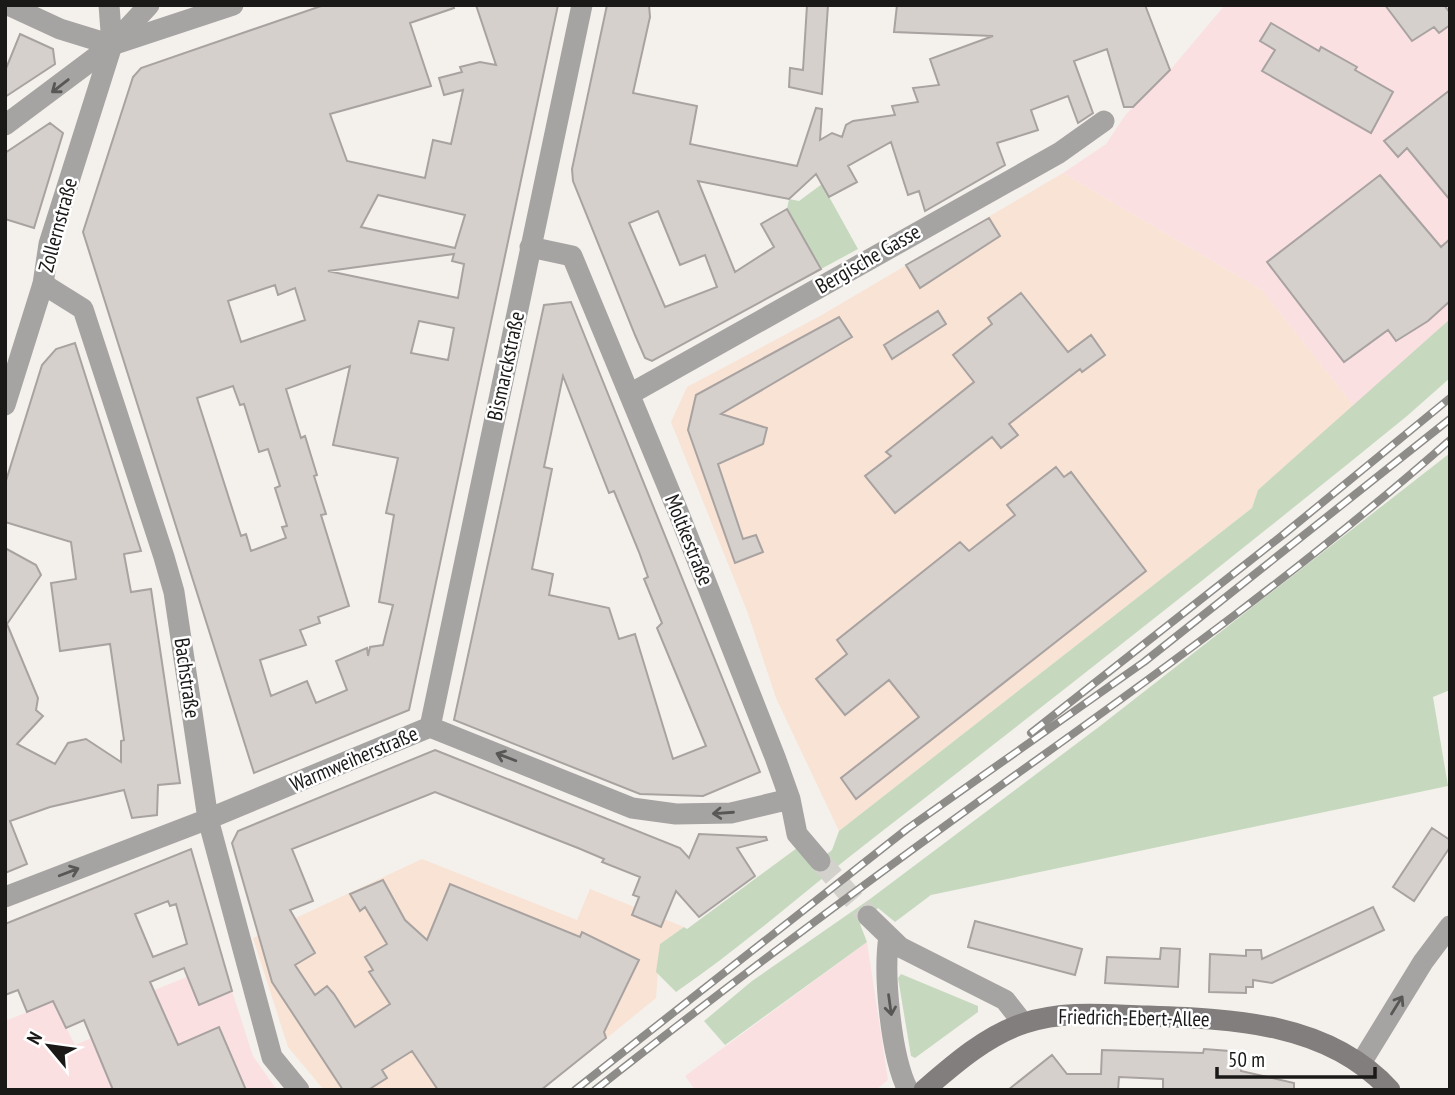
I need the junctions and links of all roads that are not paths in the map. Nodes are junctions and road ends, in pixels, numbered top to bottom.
1 (8, 5) edge
2 (108, 5) edge
3 (149, 5) edge
4 (233, 5) edge
5 (582, 5) edge
6 (112, 45) junction
7 (1104, 121) dead end
8 (5, 125) edge
9 (530, 247) junction
10 (43, 284) junction
11 (630, 394) junction
12 (5, 405) edge
13 (430, 727) junction
14 (790, 799) junction
15 (208, 819) junction
16 (820, 861) tunnel mouth
17 (5, 897) edge
18 (868, 916) tunnel mouth
19 (1450, 926) edge
20 (889, 937) junction
21 (1023, 1023) junction
22 (1361, 1063) junction
23 (299, 1090) edge
24 (908, 1090) edge
25 (923, 1090) edge
26 (1390, 1090) edge

1 - 6 street
2 - 6 street
3 - 6 street
4 - 6 street
5 - 9 street, Bismarckstraße
6 -> 8 street
6 - 10 street, Zollernstraße
7 - 11 street, Bergische Gasse
9 - 11 street, Moltkestraße
9 - 13 street, Bismarckstraße
10 - 12 street, Zollernstraße
10 - 15 street, Bachstraße
11 - 14 street, Moltkestraße
14 -> 13 street, Warmweiherstraße
13 - 15 street, Warmweiherstraße
14 - 16 street, Moltkestraße
17 -> 15 street, Warmweiherstraße
15 - 23 street, Bachstraße
18 - 20 street
22 -> 19 street
20 - 21 street
20 -> 24 street
21 - 22 main road, Friedrich-Ebert-Allee
21 - 25 main road, Friedrich-Ebert-Allee
22 - 26 main road, Friedrich-Ebert-Allee

